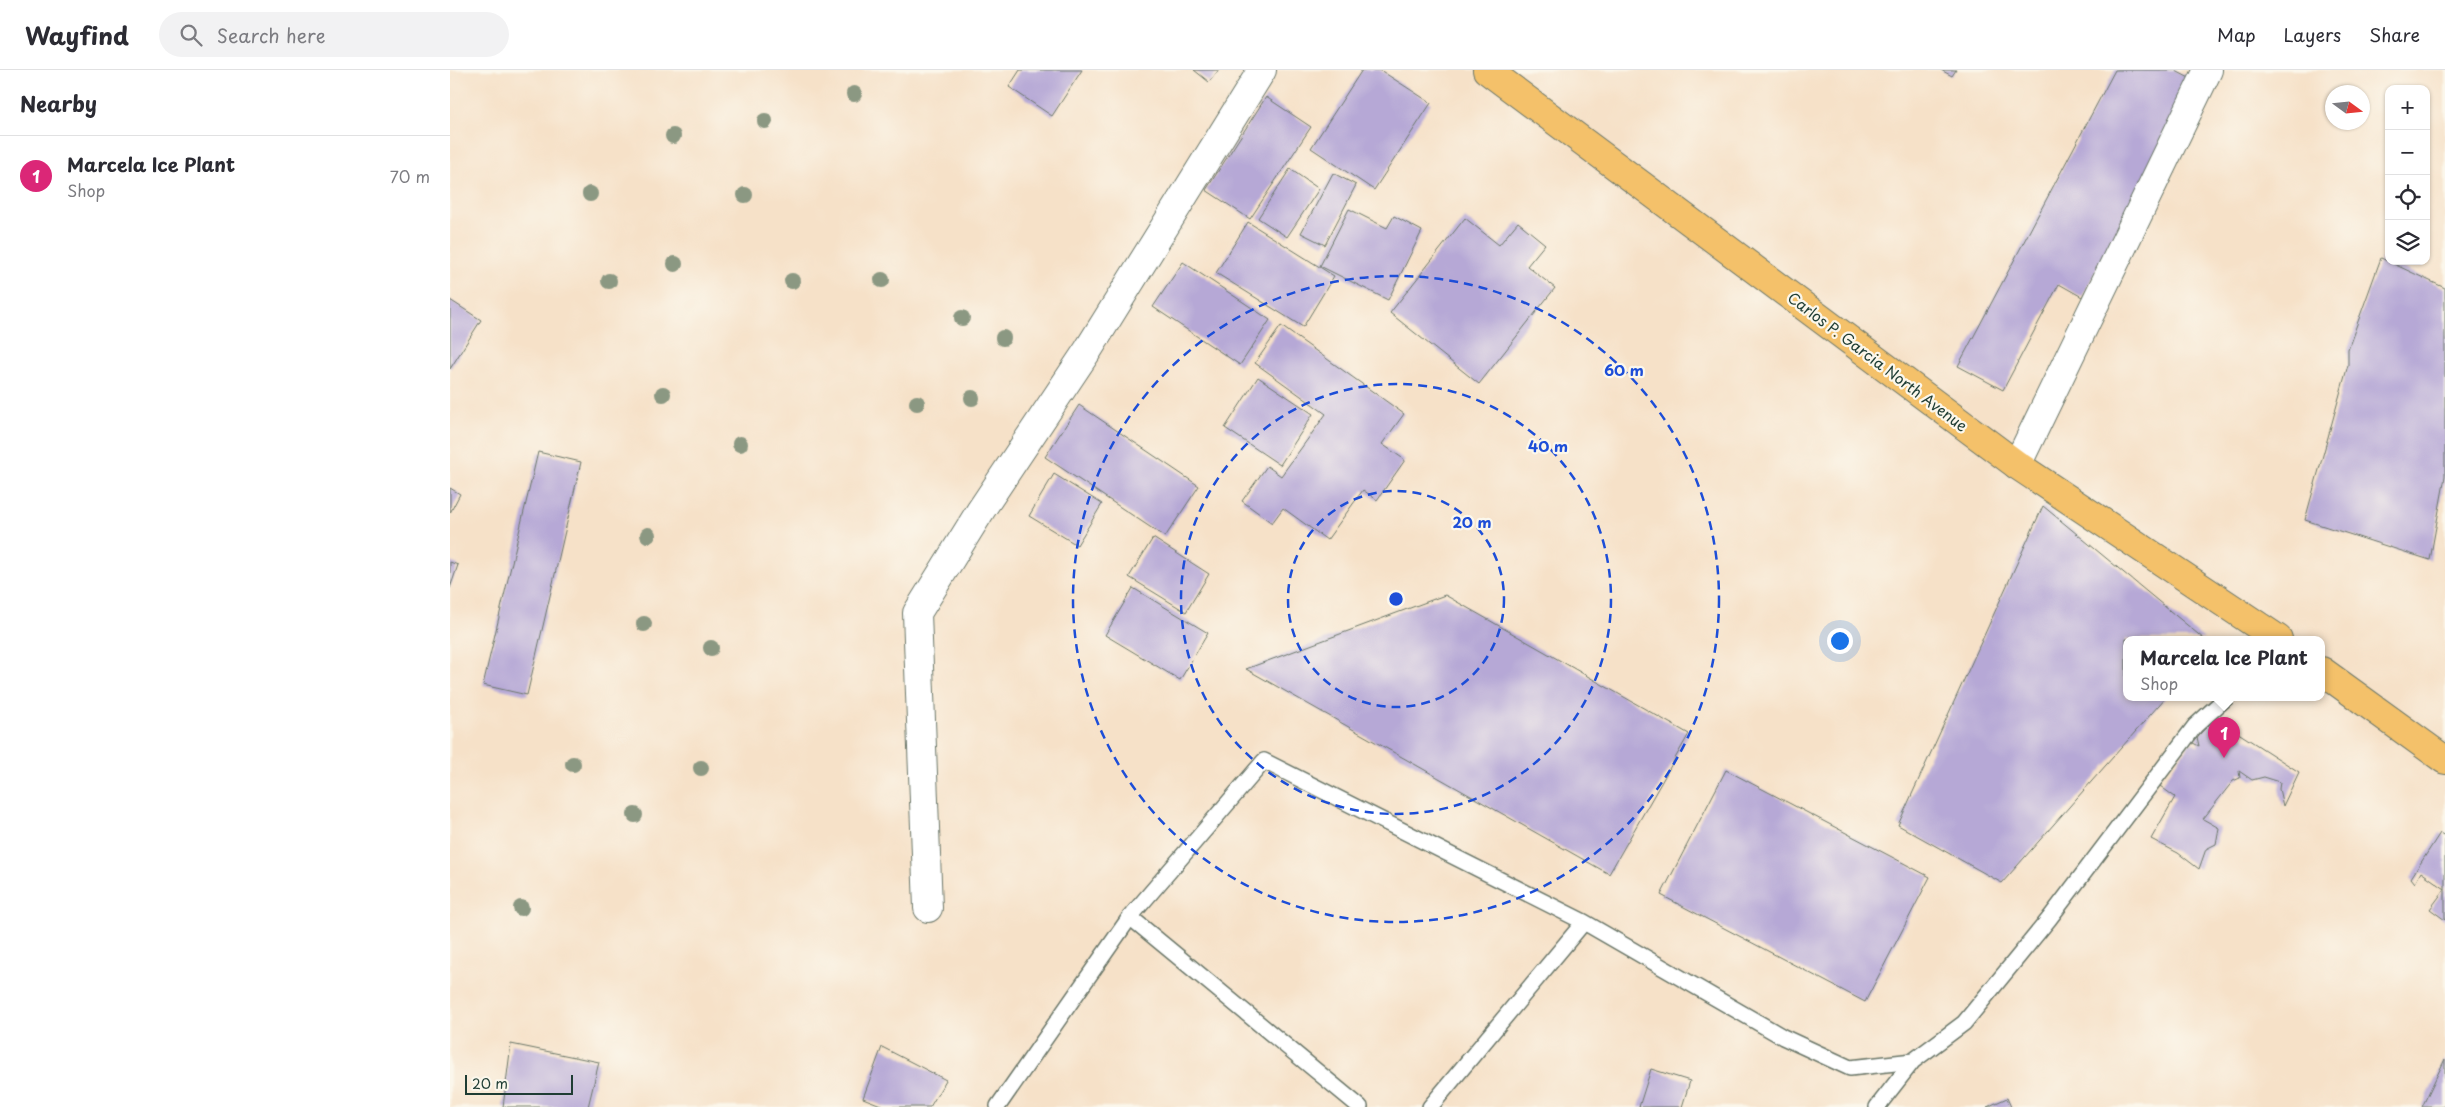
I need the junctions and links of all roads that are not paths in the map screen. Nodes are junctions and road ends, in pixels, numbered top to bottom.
1 (1262, 70) edge
2 (1488, 70) edge
3 (2208, 70) edge
4 (2017, 465) junction
5 (2274, 636) edge
6 (2325, 673) edge
7 (2223, 701) edge
8 (2445, 760) edge
9 (928, 908) dead end
10 (1130, 917) junction
11 (1584, 922) junction
12 (1913, 1060) junction
13 (998, 1106) edge
14 (1360, 1107) edge
15 (1430, 1107) edge
16 (1877, 1107) edge

1 - 9 street
2 - 4 main road, Carlos P. Garcia North Avenue
3 - 4 street
4 - 5 main road, Carlos P. Garcia North Avenue
6 - 8 main road
7 - 12 lane
10 - 11 lane
10 - 13 lane
10 - 14 lane
11 - 12 lane
11 - 15 lane
12 - 16 lane

